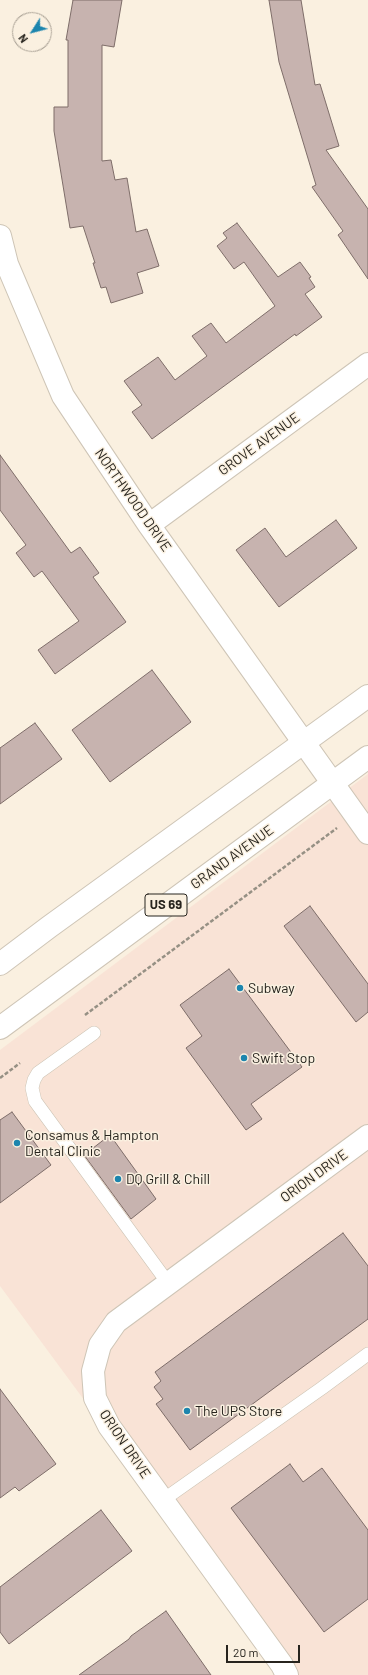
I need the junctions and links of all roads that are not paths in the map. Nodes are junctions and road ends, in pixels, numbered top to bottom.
1 (0, 236) edge
2 (368, 364) edge
3 (149, 525) junction
4 (368, 696) edge
5 (304, 744) junction
6 (368, 757) edge
7 (333, 783) junction
8 (368, 833) edge
9 (0, 964) edge
10 (0, 1028) edge
11 (94, 1033) dead end
12 (368, 1136) edge
13 (168, 1284) junction
14 (368, 1354) edge
15 (163, 1500) junction
16 (287, 1675) edge

1 - 3 street, NORTHWOOD DRIVE
2 - 3 street, GROVE AVENUE
3 - 5 street, NORTHWOOD DRIVE
4 - 5 street
5 - 7 street, NORTHWOOD DRIVE
5 - 9 street
6 - 7 street, GRAND AVENUE / US 69
7 - 8 street, NORTHWOOD DRIVE
7 - 10 street, GRAND AVENUE / US 69
11 - 13 lane
12 - 13 street, ORION DRIVE
13 - 15 street, ORION DRIVE
14 - 15 lane
15 - 16 street, ORION DRIVE

